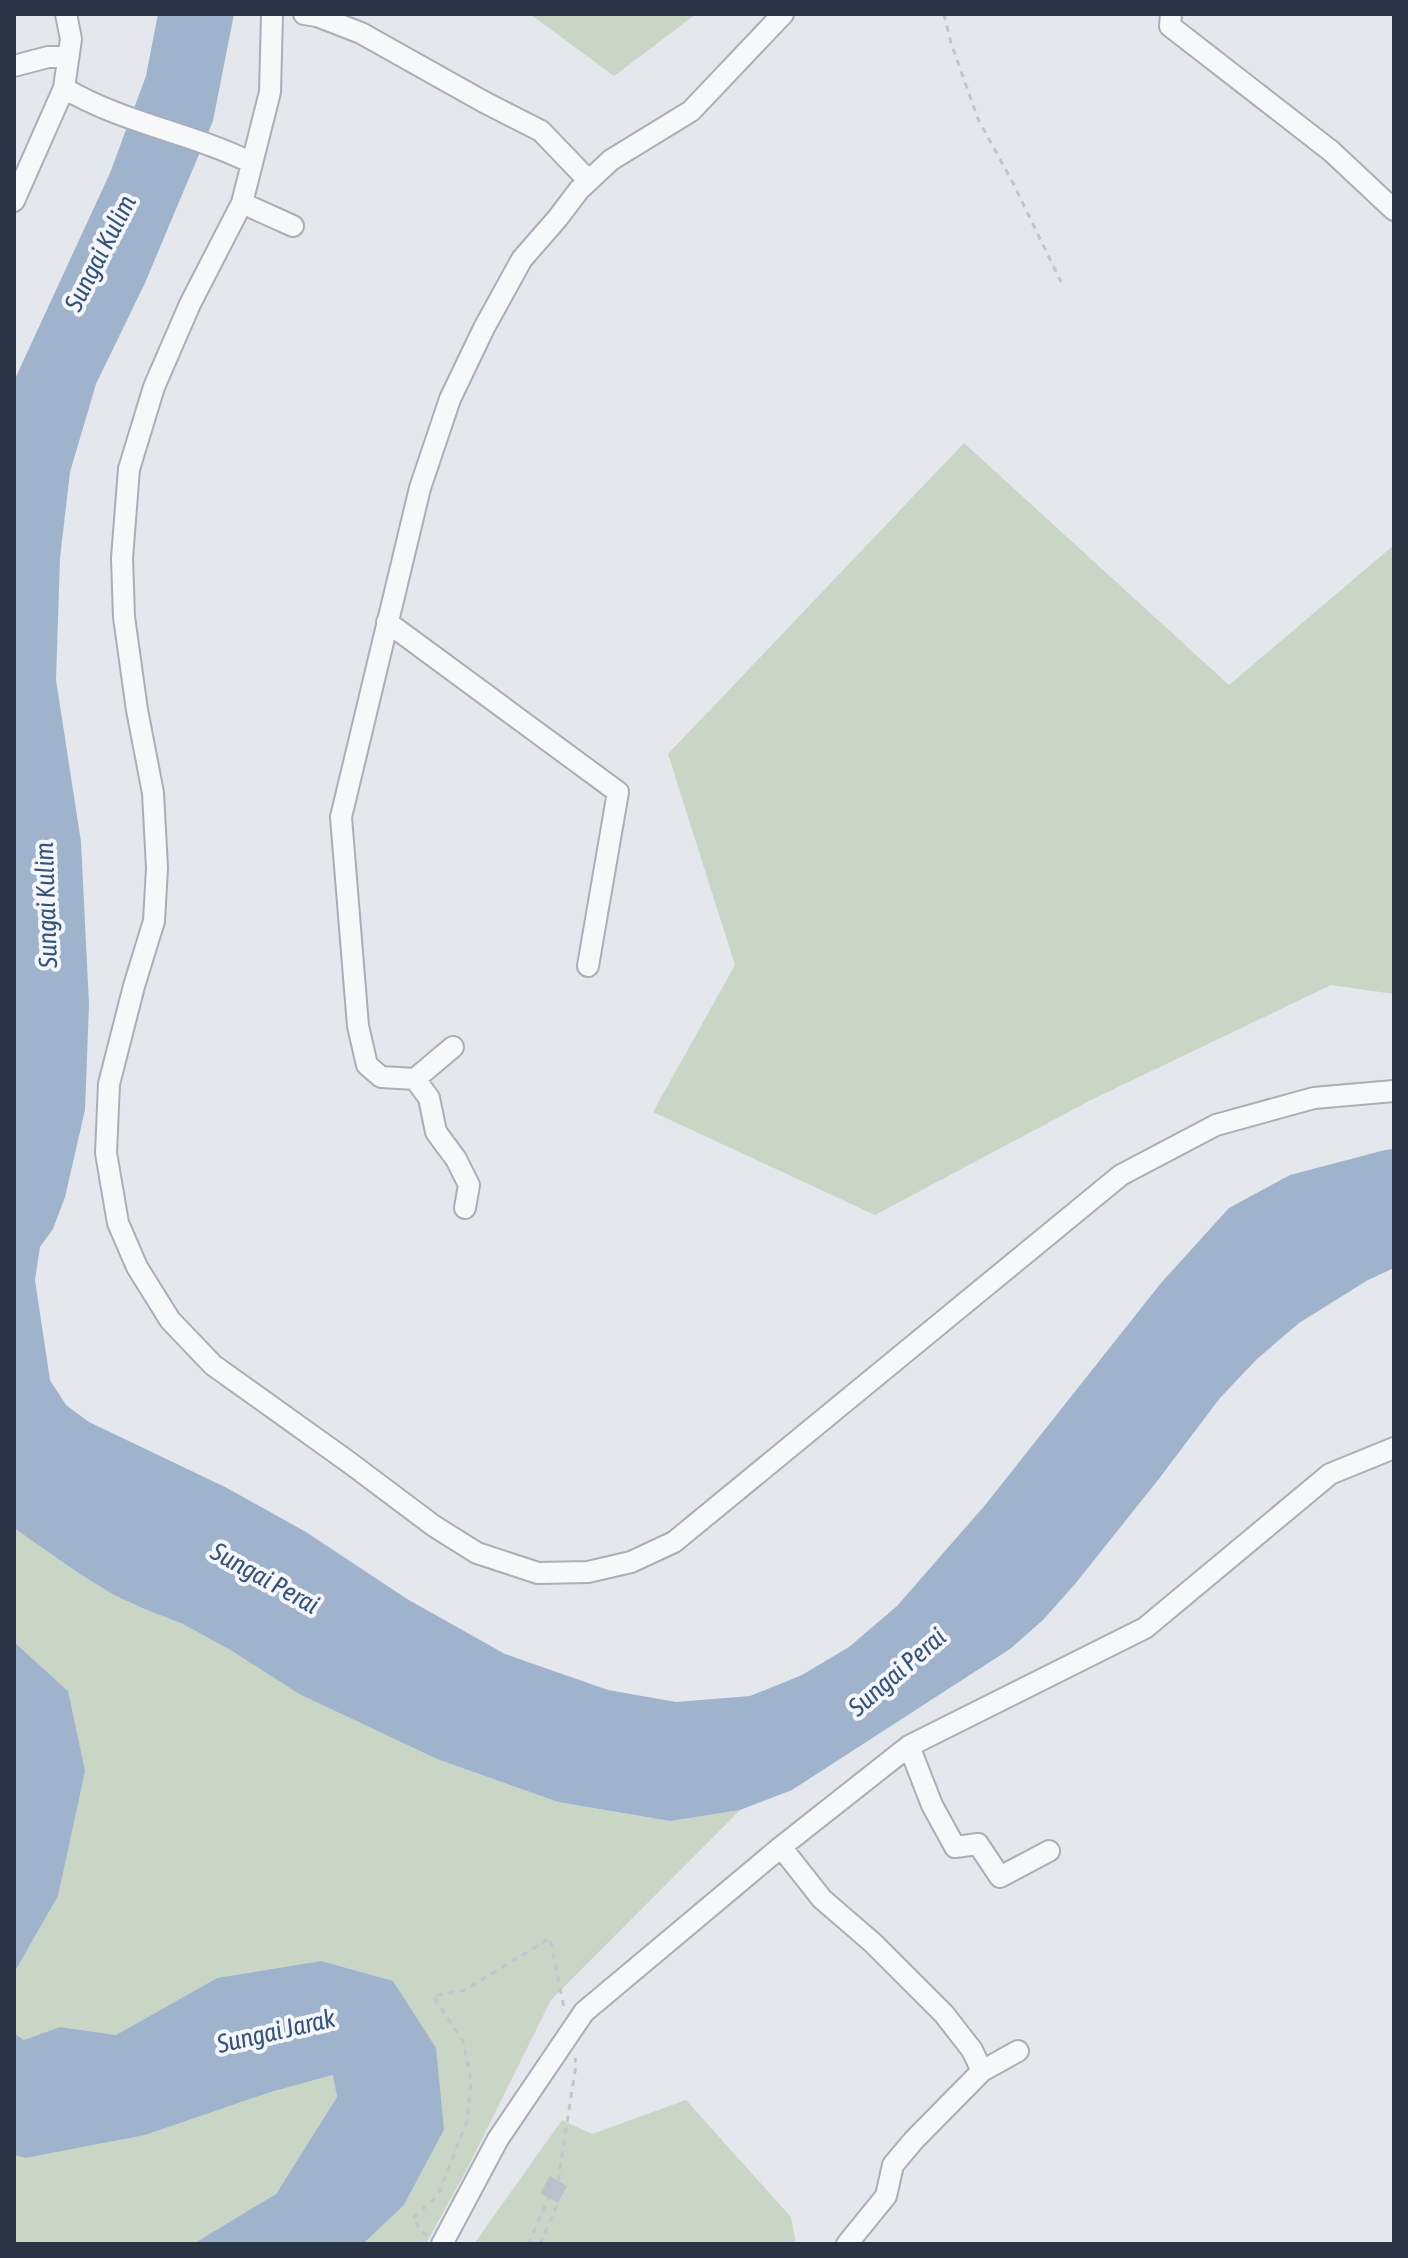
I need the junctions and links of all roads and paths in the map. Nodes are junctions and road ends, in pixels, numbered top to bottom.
1 (66, 14) edge
2 (272, 14) edge
3 (304, 14) edge
4 (783, 14) edge
5 (944, 14) edge
6 (1171, 14) edge
7 (68, 57) junction
8 (14, 66) edge
9 (64, 88) junction
10 (252, 163) junction
11 (588, 180) junction
12 (14, 201) edge
13 (242, 203) junction
14 (1394, 210) edge
15 (293, 226) dead end
16 (1061, 282) dead end
17 (387, 622) junction
18 (588, 966) dead end
19 (453, 1047) dead end
20 (415, 1079) junction
21 (1394, 1091) edge
22 (465, 1208) dead end
23 (1394, 1448) edge
24 (909, 1746) junction
25 (781, 1847) junction
26 (1049, 1851) dead end
27 (569, 2033) junction
28 (1018, 2051) dead end
29 (982, 2071) junction
30 (558, 2181) dead end
31 (549, 2197) dead end
32 (558, 2203) dead end
33 (434, 2244) edge
34 (442, 2244) edge
35 (528, 2244) edge
36 (540, 2244) edge
37 (847, 2244) edge

1 - 7 street
2 - 10 street
3 - 11 street
4 - 11 street
5 - 16 path
6 - 14 street
7 - 8 street
7 - 9 street
9 - 10 street
9 - 12 street
10 - 13 street
11 - 17 street
13 - 15 street
13 - 21 street
17 - 18 street
17 - 20 street
19 - 20 street
20 - 22 street
23 - 24 street
24 - 25 street
24 - 26 street
25 - 27 street
25 - 29 street
27 - 30 path
27 - 33 path
27 - 34 street
28 - 29 street
29 - 37 street
31 - 35 path
32 - 36 path

